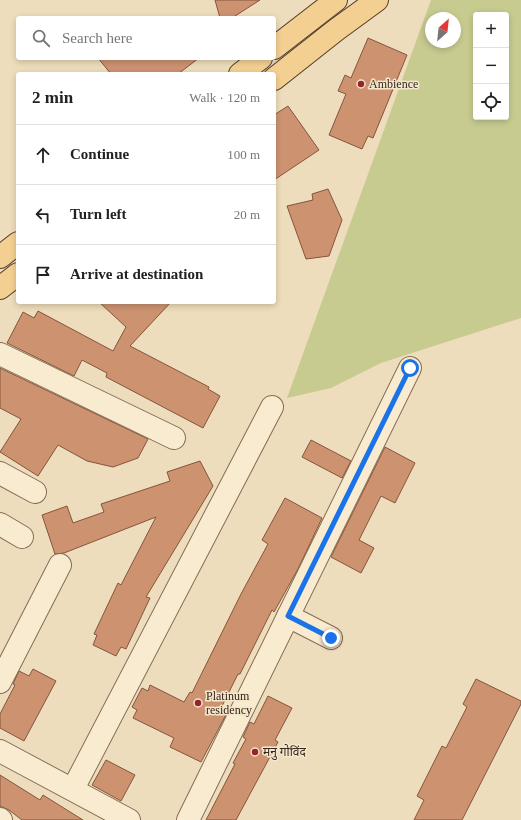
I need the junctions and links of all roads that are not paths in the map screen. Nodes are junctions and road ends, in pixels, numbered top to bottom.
1 (377, 0) edge
2 (324, 3) edge
3 (336, 30) junction
4 (276, 46) edge
5 (258, 60) edge
6 (243, 72) edge
7 (276, 77) edge
8 (16, 245) edge
9 (0, 257) edge
10 (16, 276) edge
11 (0, 288) edge
12 (0, 354) edge
13 (410, 368) dead end
14 (272, 407) dead end
15 (174, 438) dead end
16 (0, 473) edge
17 (35, 492) dead end
18 (0, 524) edge
19 (22, 537) dead end
20 (60, 565) dead end
21 (288, 616) junction
22 (331, 638) dead end
23 (0, 682) edge
24 (0, 751) edge
25 (73, 789) junction
26 (129, 820) edge
27 (188, 820) edge

1 - 3 main road
2 - 3 street
2 - 4 main road
3 - 7 main road
5 - 6 main road
8 - 9 main road
10 - 11 main road
12 - 15 street
13 - 21 street
14 - 25 street
16 - 17 street
18 - 19 street
20 - 23 street
21 - 22 street
21 - 27 street
24 - 25 street
25 - 26 street

